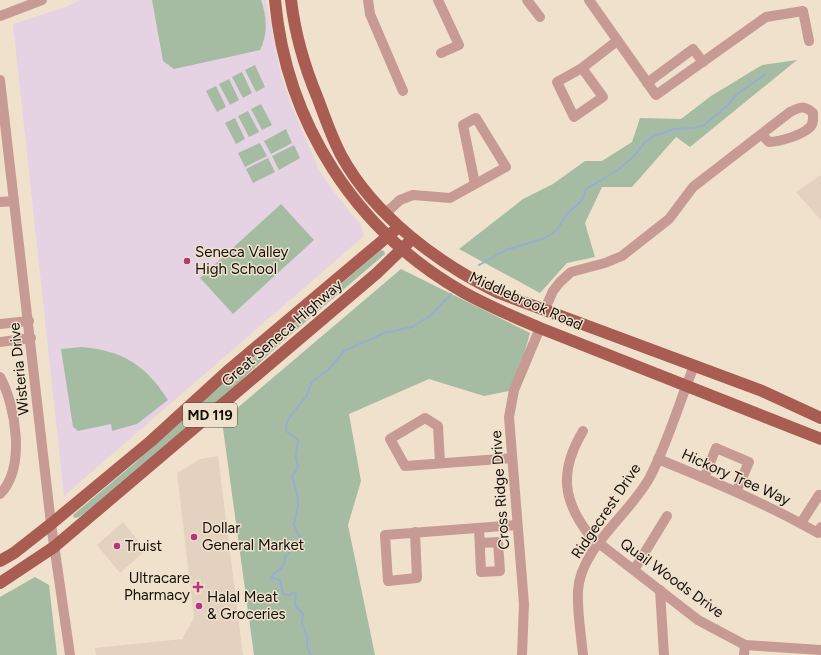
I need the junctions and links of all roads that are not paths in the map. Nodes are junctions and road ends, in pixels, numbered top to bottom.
1 (42, 0) edge
2 (274, 0) edge
3 (291, 0) edge
4 (368, 0) edge
5 (438, 0) edge
6 (527, 0) edge
7 (589, 0) edge
8 (0, 16) edge
9 (540, 17) dead end
10 (808, 40) dead end
11 (617, 41) junction
12 (440, 53) dead end
13 (703, 62) junction
14 (582, 68) junction
15 (0, 80) edge
16 (647, 83) junction
17 (403, 91) dead end
18 (762, 135) junction
19 (475, 184) junction
20 (14, 201) junction
21 (0, 202) edge
22 (386, 213) junction
23 (399, 225) junction
24 (388, 236) junction
25 (413, 238) junction
26 (403, 249) junction
27 (545, 309) junction
28 (29, 321) junction
29 (0, 324) edge
30 (540, 328) junction
31 (30, 338) junction
32 (0, 342) edge
33 (694, 366) junction
34 (0, 377) edge
35 (686, 386) junction
36 (821, 418) edge
37 (583, 431) dead end
38 (821, 439) edge
39 (512, 458) junction
40 (658, 459) junction
41 (440, 463) junction
42 (704, 478) junction
43 (736, 492) junction
44 (0, 494) edge
45 (821, 496) edge
46 (667, 516) dead end
47 (801, 523) junction
48 (51, 524) junction
49 (517, 525) junction
50 (821, 527) edge
51 (479, 528) junction
52 (414, 532) junction
53 (480, 543) dead end
54 (599, 544) junction
55 (54, 547) junction
56 (0, 561) edge
57 (634, 570) junction
58 (0, 583) edge
59 (660, 590) junction
60 (744, 650) edge
61 (821, 650) edge
62 (70, 655) edge
63 (522, 655) edge
64 (583, 655) edge
65 (664, 655) edge

1 - 8 street
2 - 24 main road, Middlebrook Road
3 - 22 main road, Middlebrook Road
4 - 17 street
5 - 12 street
6 - 9 street
7 - 11 street
10 - 13 street
11 - 14 street
11 - 16 street
13 - 16 street
13 - 16 street
14 - 14 street
15 - 20 street, Wisteria Drive
18 - 18 street
18 - 27 street
19 - 19 street
19 - 22 street
20 - 21 street
20 - 28 street, Wisteria Drive
22 - 23 main road, Middlebrook Road
23 - 24 main road, Great Seneca Highway / MD 119
23 - 25 main road, Middlebrook Road
24 - 26 main road, Middlebrook Road
24 - 48 main road, Great Seneca Highway / MD 119
25 - 26 main road, Great Seneca Highway / MD 119
25 - 27 main road, Middlebrook Road
26 - 30 main road, Middlebrook Road
26 - 55 main road, Great Seneca Highway / MD 119
27 - 33 main road, Middlebrook Road
28 - 29 street
28 - 31 street, Wisteria Drive
30 - 35 main road, Middlebrook Road
30 - 39 street, Cross Ridge Drive
31 - 32 street
31 - 48 street, Wisteria Drive
33 - 35 street, Ridgecrest Drive
33 - 36 main road, Middlebrook Road
34 - 44 street
35 - 38 main road, Middlebrook Road
35 - 40 street, Ridgecrest Drive
37 - 54 street, Quail Woods Drive
39 - 41 street
39 - 49 street, Cross Ridge Drive
40 - 42 street, Hickory Tree Way
40 - 54 street, Ridgecrest Drive
41 - 41 street
42 - 43 street, Hickory Tree Way
42 - 43 street
43 - 47 street, Hickory Tree Way
45 - 47 street, Hickory Tree Way
46 - 57 street
47 - 50 street, Hickory Tree Way
48 - 55 street, Wisteria Drive
48 - 56 main road, Great Seneca Highway / MD 119
49 - 51 street
49 - 63 street, Cross Ridge Drive
51 - 52 street
51 - 53 street
52 - 52 street
54 - 57 street, Quail Woods Drive
54 - 64 street, Ridgecrest Drive
55 - 58 main road, Great Seneca Highway / MD 119
55 - 62 street, Wisteria Drive
57 - 59 street, Quail Woods Drive
59 - 60 street, Quail Woods Drive
59 - 65 street
60 - 61 street, Quail Woods Drive

